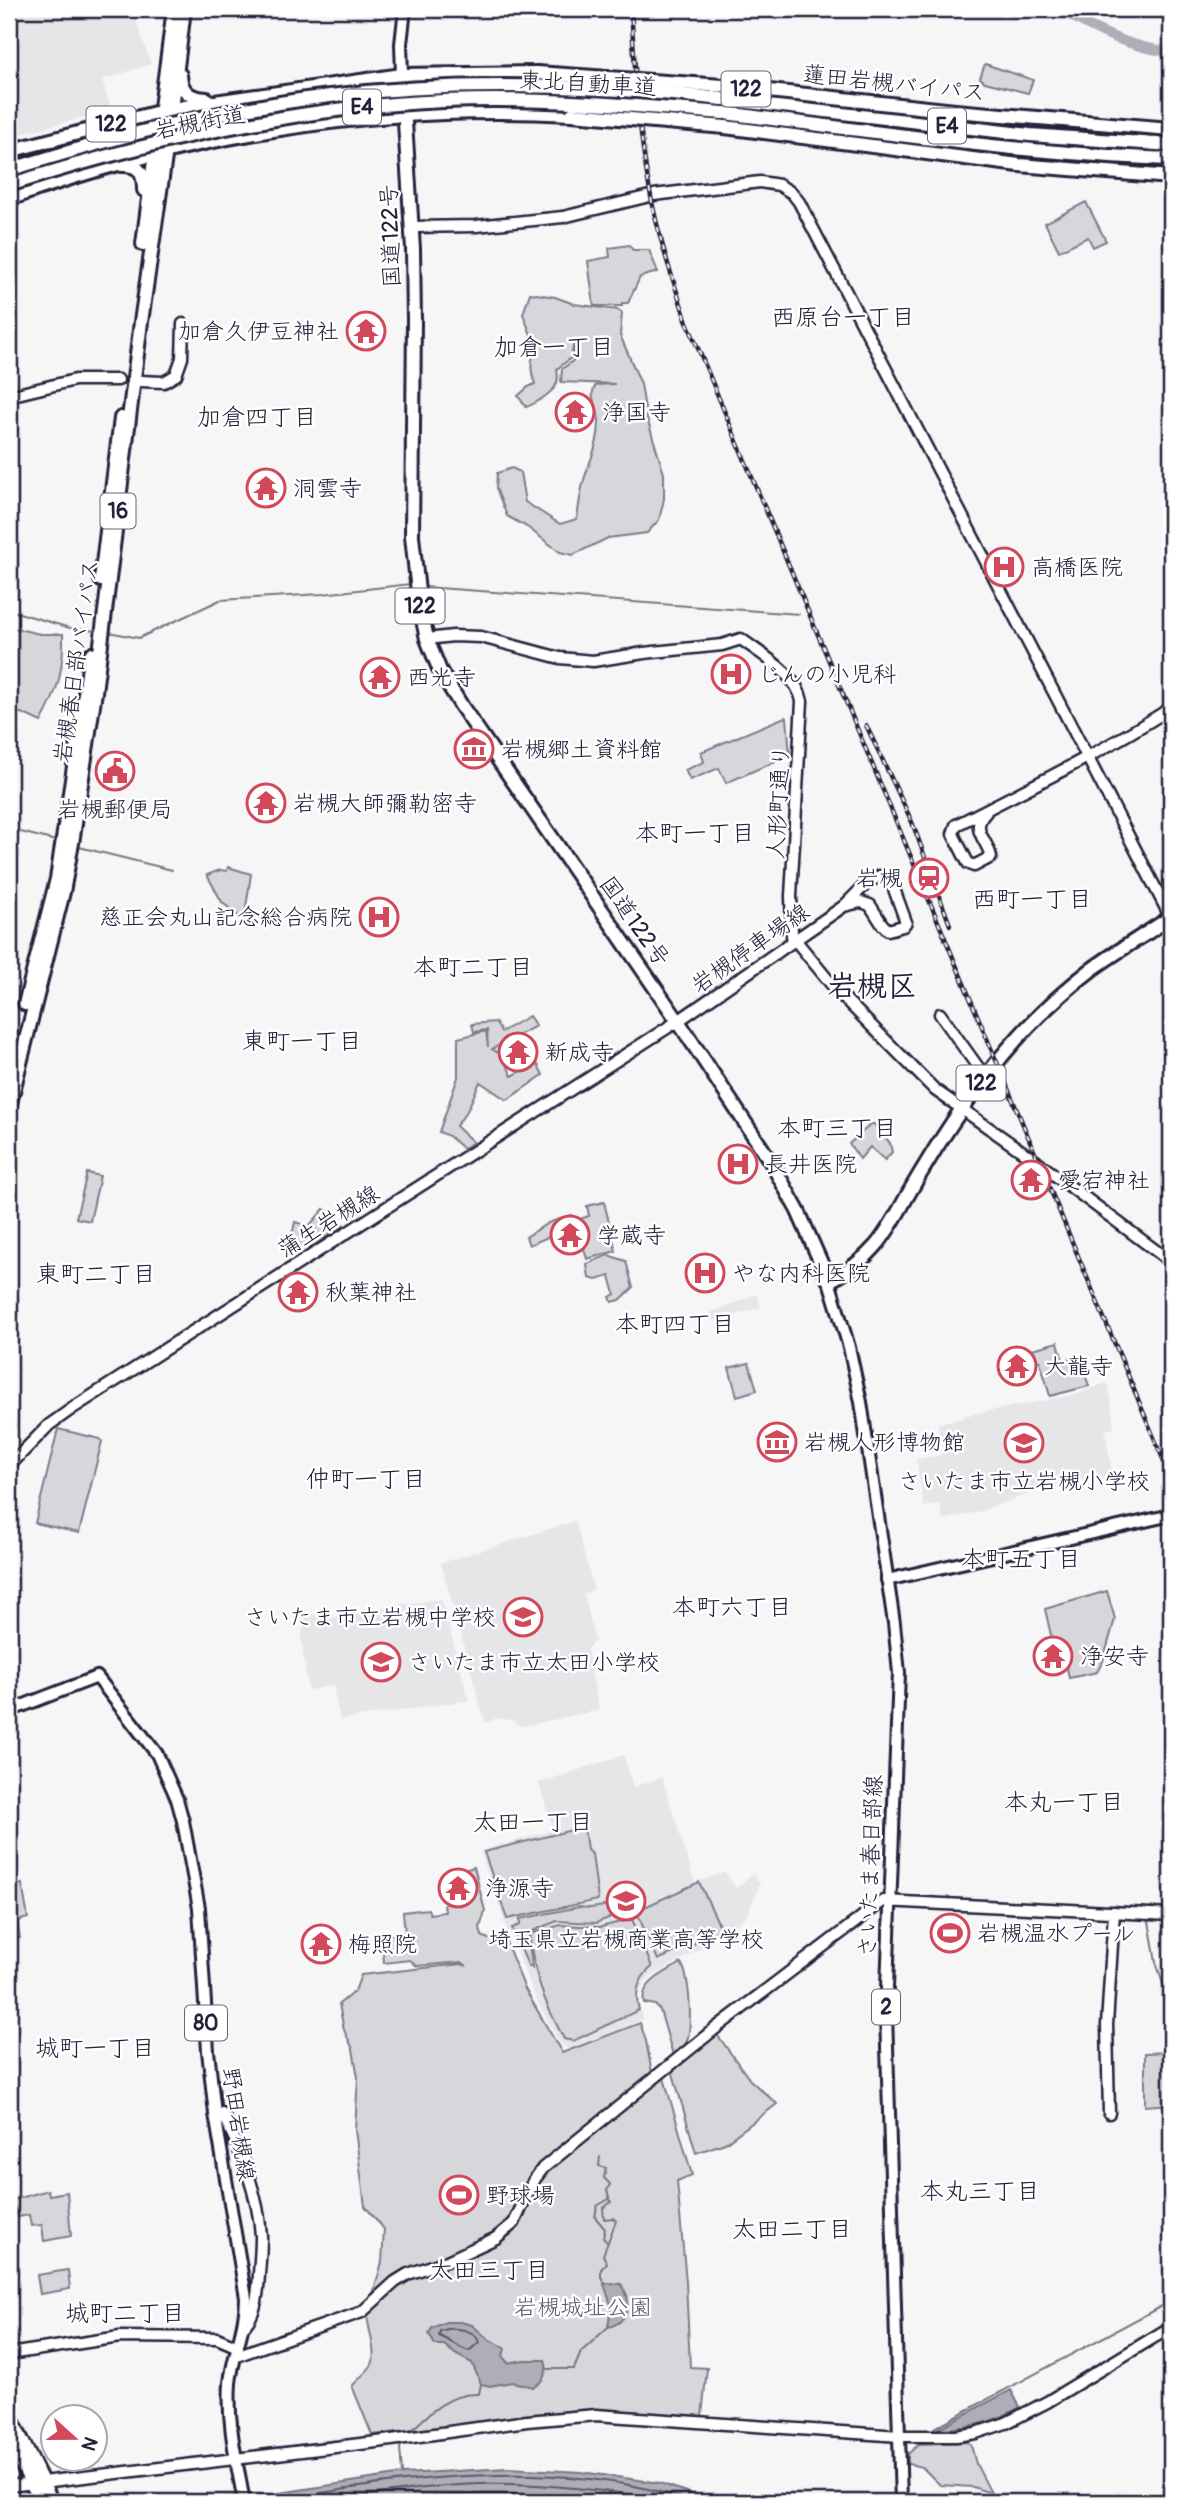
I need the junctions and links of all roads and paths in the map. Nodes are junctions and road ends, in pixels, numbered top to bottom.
1 (405, 9) edge
2 (178, 10) edge
3 (402, 75) junction
4 (224, 101) junction
5 (166, 110) junction
6 (405, 115) junction
7 (178, 122) junction
8 (1171, 129) edge
9 (189, 145) junction
10 (1171, 145) edge
11 (9, 151) edge
12 (160, 151) junction
13 (1171, 159) edge
14 (9, 162) edge
15 (163, 169) junction
16 (9, 170) edge
17 (69, 177) junction
18 (1171, 177) edge
19 (9, 185) edge
20 (9, 199) edge
21 (412, 227) junction
22 (145, 233) junction
23 (183, 324) dead end
24 (118, 380) dead end
25 (140, 381) dead end
26 (9, 396) edge
27 (428, 639) junction
28 (1171, 708) edge
29 (1088, 758) junction
30 (986, 812) junction
31 (965, 820) junction
32 (978, 827) junction
33 (844, 906) junction
34 (1171, 917) edge
35 (795, 940) junction
36 (940, 1014) dead end
37 (678, 1021) junction
38 (9, 1076) edge
39 (985, 1077) junction
40 (9, 1101) edge
41 (962, 1109) junction
42 (1171, 1262) edge
43 (829, 1281) junction
44 (9, 1466) edge
45 (1171, 1515) edge
46 (887, 1580) junction
47 (9, 1711) edge
48 (890, 1900) junction
49 (1114, 1912) junction
50 (1171, 1914) edge
51 (222, 2113) dead end
52 (1109, 2113) dead end
53 (245, 2325) junction
54 (1171, 2326) edge
55 (237, 2352) junction
56 (9, 2354) edge
57 (9, 2414) edge
58 (900, 2436) junction
59 (9, 2439) edge
60 (236, 2457) junction
61 (37, 2483) junction
62 (9, 2486) edge
63 (41, 2502) edge
64 (52, 2502) edge
65 (244, 2502) edge
66 (901, 2502) edge

1 - 3 main road
2 - 4 highway
2 - 5 highway, 岩槻春日部バイパス / 16
2 - 5 highway, 岩槻春日部バイパス / 16
3 - 4 highway, 岩槻街道 / 122
3 - 6 highway, 国道122号 / 122
3 - 8 highway, 蓮田岩槻バイパス / 122, bridge
4 - 5 highway, 岩槻街道 / 122
5 - 11 highway, 岩槻街道 / 122
5 - 12 highway, 岩槻春日部バイパス / 16
6 - 9 highway, 岩槻街道 / 122
6 - 18 highway, 122, bridge
6 - 21 highway, 国道122号 / 122
7 - 10 highway, 東北自動車道 / E4, bridge
7 - 14 highway, bridge
7 - 16 highway, 東北自動車道 / E4, bridge
9 - 12 highway, 岩槻街道 / 122
9 - 15 highway
12 - 15 highway, 岩槻春日部バイパス / 16
12 - 17 highway, 岩槻街道 / 122
12 - 22 highway, 岩槻春日部バイパス / 16
13 - 19 highway, 東北自動車道 / E4, bridge
15 - 40 highway, 岩槻春日部バイパス / 16
17 - 20 highway, 岩槻街道 / 122
17 - 22 highway
21 - 27 highway, 国道122号 / 122
21 - 29 street
22 - 38 highway, 岩槻春日部バイパス / 16
23 - 25 street
24 - 26 street
27 - 35 street, 人形町通り
27 - 37 highway, 国道122号 / 122
28 - 29 street
29 - 30 street
29 - 34 street
30 - 31 street
30 - 32 street
31 - 32 street
31 - 32 street
33 - 33 street, 岩槻停車場線
33 - 35 street, 岩槻停車場線
34 - 39 highway, 122
35 - 37 street, 岩槻停車場線
35 - 41 street
36 - 39 street
37 - 43 highway, 国道122号 / 122
37 - 44 street, 蒲生岩槻線
39 - 41 highway, 122
41 - 42 street
41 - 43 highway, 122
43 - 46 main road, さいたま春日部線 / 2
45 - 46 main road
46 - 48 main road, さいたま春日部線 / 2
47 - 53 main road, 野田岩槻線 / 80
48 - 49 street
48 - 55 street
48 - 58 main road, さいたま春日部線 / 2
49 - 50 street
49 - 52 street
51 - 53 street
53 - 55 main road, 野田岩槻線 / 80
54 - 58 street
55 - 56 street
55 - 60 main road, 野田岩槻線 / 80
57 - 61 highway
58 - 60 street
58 - 66 main road, さいたま春日部線 / 2
59 - 61 highway
60 - 61 street
60 - 65 main road, 野田岩槻線 / 80
61 - 62 street
61 - 63 highway
61 - 64 highway

